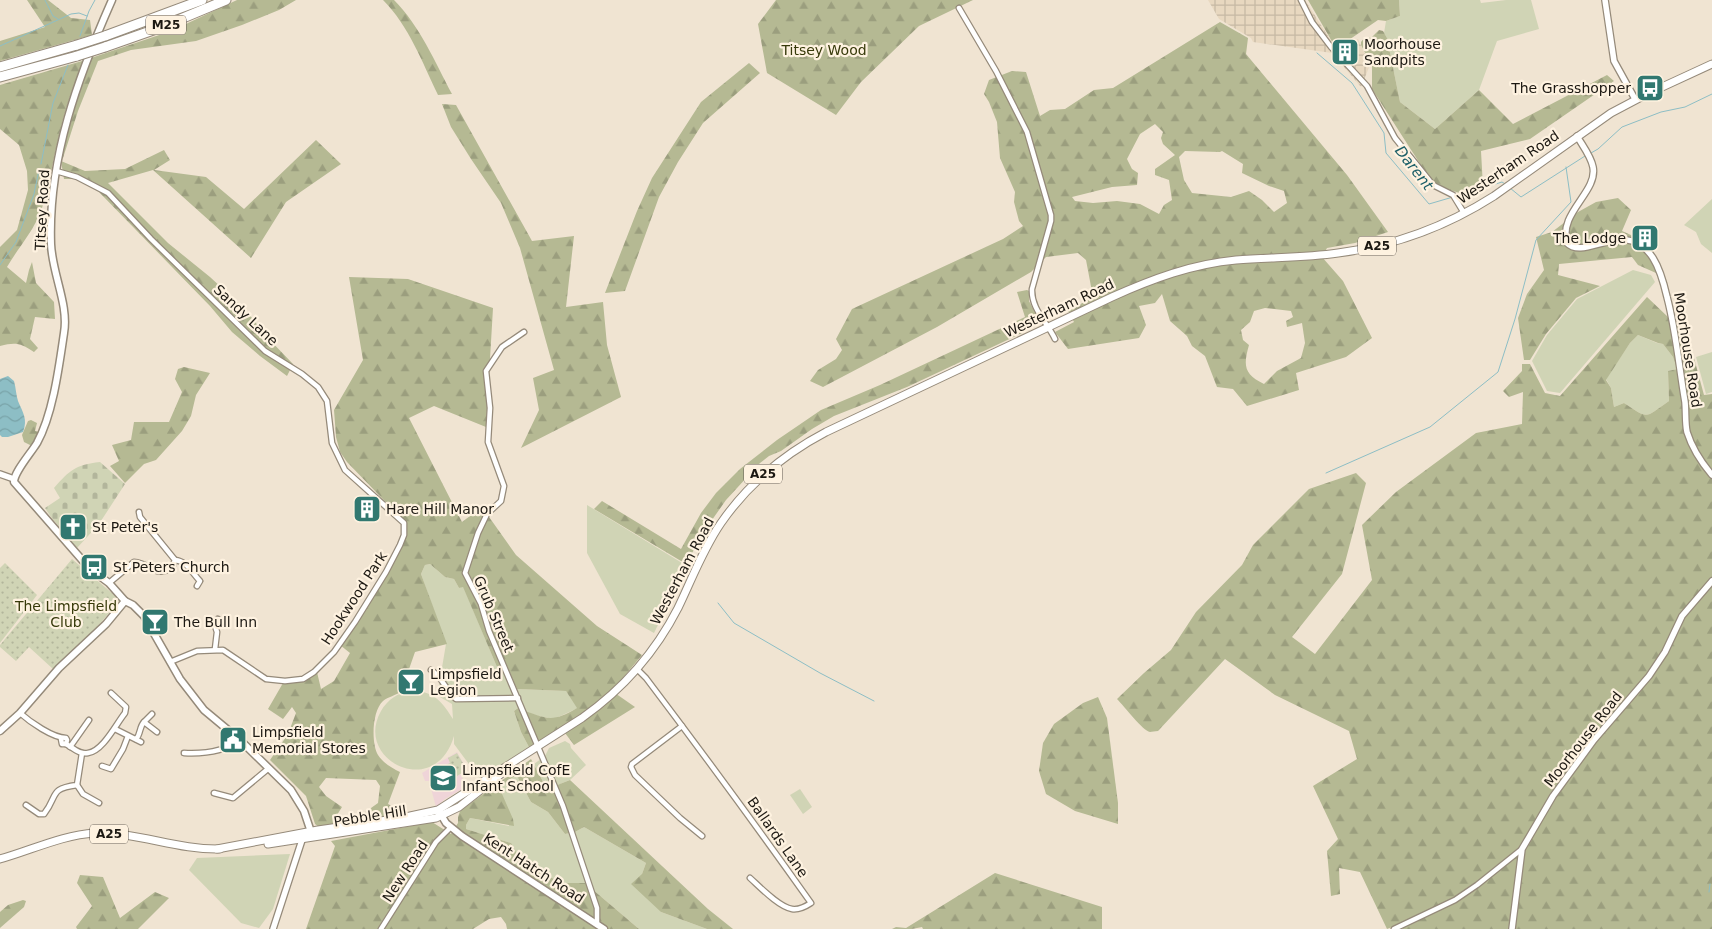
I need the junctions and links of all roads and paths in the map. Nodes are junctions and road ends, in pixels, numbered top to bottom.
1 (112, 0) edge
2 (202, 0) edge
3 (226, 0) edge
4 (1300, 0) edge
5 (1605, 0) edge
6 (959, 8) dead end
7 (1712, 64) edge
8 (0, 67) edge
9 (0, 77) edge
10 (1635, 99) junction
11 (1577, 136) junction
12 (56, 171) junction
13 (1464, 213) junction
14 (1049, 326) junction
15 (524, 332) dead end
16 (1055, 339) dead end
17 (0, 474) edge
18 (1712, 475) edge
19 (14, 479) junction
20 (139, 512) dead end
21 (404, 524) joint
22 (174, 560) junction
23 (1712, 581) edge
24 (109, 583) junction
25 (197, 586) dead end
26 (125, 601) junction
27 (218, 619) dead end
28 (215, 649) junction
29 (170, 662) junction
30 (637, 669) junction
31 (431, 670) dead end
32 (111, 692) dead end
33 (518, 698) junction
34 (20, 713) junction
35 (152, 714) dead end
36 (89, 720) dead end
37 (144, 722) junction
38 (682, 726) junction
39 (115, 729) junction
40 (0, 731) edge
41 (157, 732) dead end
42 (128, 736) junction
43 (240, 740) junction
44 (68, 745) junction
45 (539, 747) junction
46 (82, 753) junction
47 (184, 753) dead end
48 (102, 766) dead end
49 (269, 768) junction
50 (77, 785) junction
51 (214, 793) dead end
52 (99, 803) dead end
53 (26, 805) dead end
54 (443, 810) junction
55 (451, 827) junction
56 (306, 836) junction
57 (702, 836) dead end
58 (1522, 849) junction
59 (0, 858) edge
60 (750, 878) dead end
61 (597, 925) junction
62 (273, 929) edge
63 (381, 929) edge
64 (604, 929) edge
65 (1394, 929) edge
66 (1512, 929) edge

1 - 12 main road, Titsey Road
2 - 8 highway, M25, bridge
3 - 9 highway, M25, bridge
4 - 13 street
5 - 10 street
6 - 14 street
7 - 10 main road, Westerham Road / A25
10 - 11 main road, Westerham Road / A25
11 - 13 main road, Westerham Road / A25
11 - 18 street, Moorhouse Road
12 - 19 main road, Titsey Road
12 - 21 street, Sandy Lane
13 - 14 main road, Westerham Road / A25
14 - 16 street
14 - 30 main road, Westerham Road / A25
15 - 33 street, Grub Street
17 - 19 street
19 - 24 main road
20 - 22 street
21 - 28 street, Hookwood Park
22 - 24 street
22 - 25 street
23 - 58 street, Moorhouse Road
24 - 26 main road
26 - 29 main road
26 - 34 main road
27 - 28 street
28 - 29 street
29 - 43 main road
30 - 38 street, Ballards Lane
30 - 45 main road, Westerham Road / A25
31 - 33 street
32 - 39 street
33 - 45 street, Grub Street
34 - 40 main road
34 - 44 street
35 - 37 street
36 - 44 street
37 - 41 street
37 - 42 street
38 - 57 street
38 - 60 street, Ballards Lane
39 - 42 street
39 - 46 street
42 - 48 street
43 - 47 street
43 - 49 main road
44 - 46 street
45 - 54 main road, Westerham Road / A25
45 - 61 street, Grub Street
46 - 50 street
49 - 51 street
49 - 56 main road
50 - 52 street
50 - 53 street
54 - 55 main road
54 - 56 main road, Pebble Hill / A25
55 - 61 main road, Kent Hatch Road
55 - 63 street, New Road
56 - 59 main road, A25
56 - 62 street
58 - 65 street
58 - 66 street, Moorhouse Road
61 - 64 main road, Kent Hatch Road

